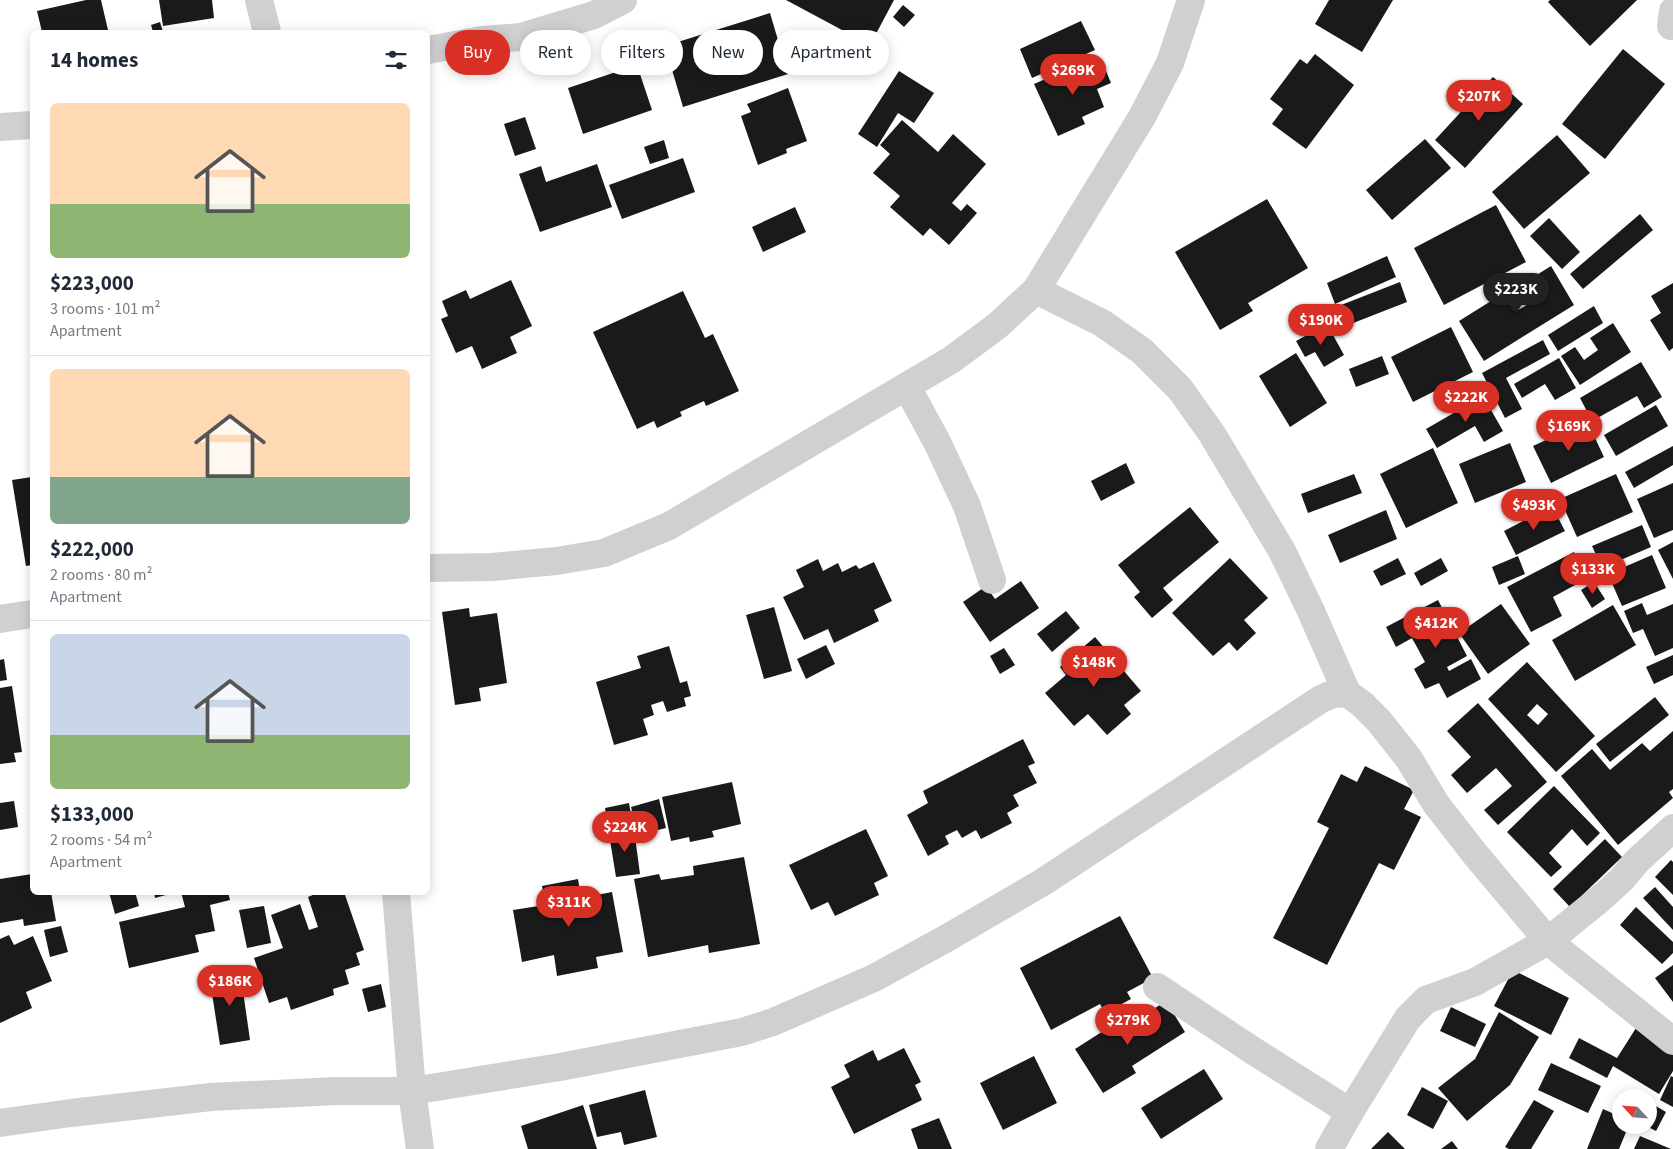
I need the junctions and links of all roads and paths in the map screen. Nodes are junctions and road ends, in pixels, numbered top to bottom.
1 (259, 0) edge
2 (623, 0) edge
3 (1191, 0) edge
4 (266, 30) edge
5 (430, 50) edge
6 (30, 125) edge
7 (0, 127) edge
8 (1036, 290) junction
9 (907, 387) junction
10 (430, 568) edge
11 (992, 580) dead end
12 (30, 614) edge
13 (0, 618) edge
14 (1347, 693) junction
15 (1673, 828) edge
16 (396, 895) edge
17 (1548, 941) junction
18 (1157, 987) dead end
19 (1673, 1041) edge
20 (412, 1091) junction
21 (1350, 1112) junction
22 (0, 1123) edge
23 (420, 1149) edge
24 (1329, 1149) edge

1 - 4 street
2 - 5 street
3 - 8 street
6 - 7 street
8 - 9 street
8 - 14 street
9 - 10 street
9 - 11 street
12 - 13 street
14 - 17 street
14 - 20 street
15 - 17 street
16 - 20 street
17 - 19 street
17 - 21 street
18 - 21 street
20 - 22 street
20 - 23 street
21 - 24 street

